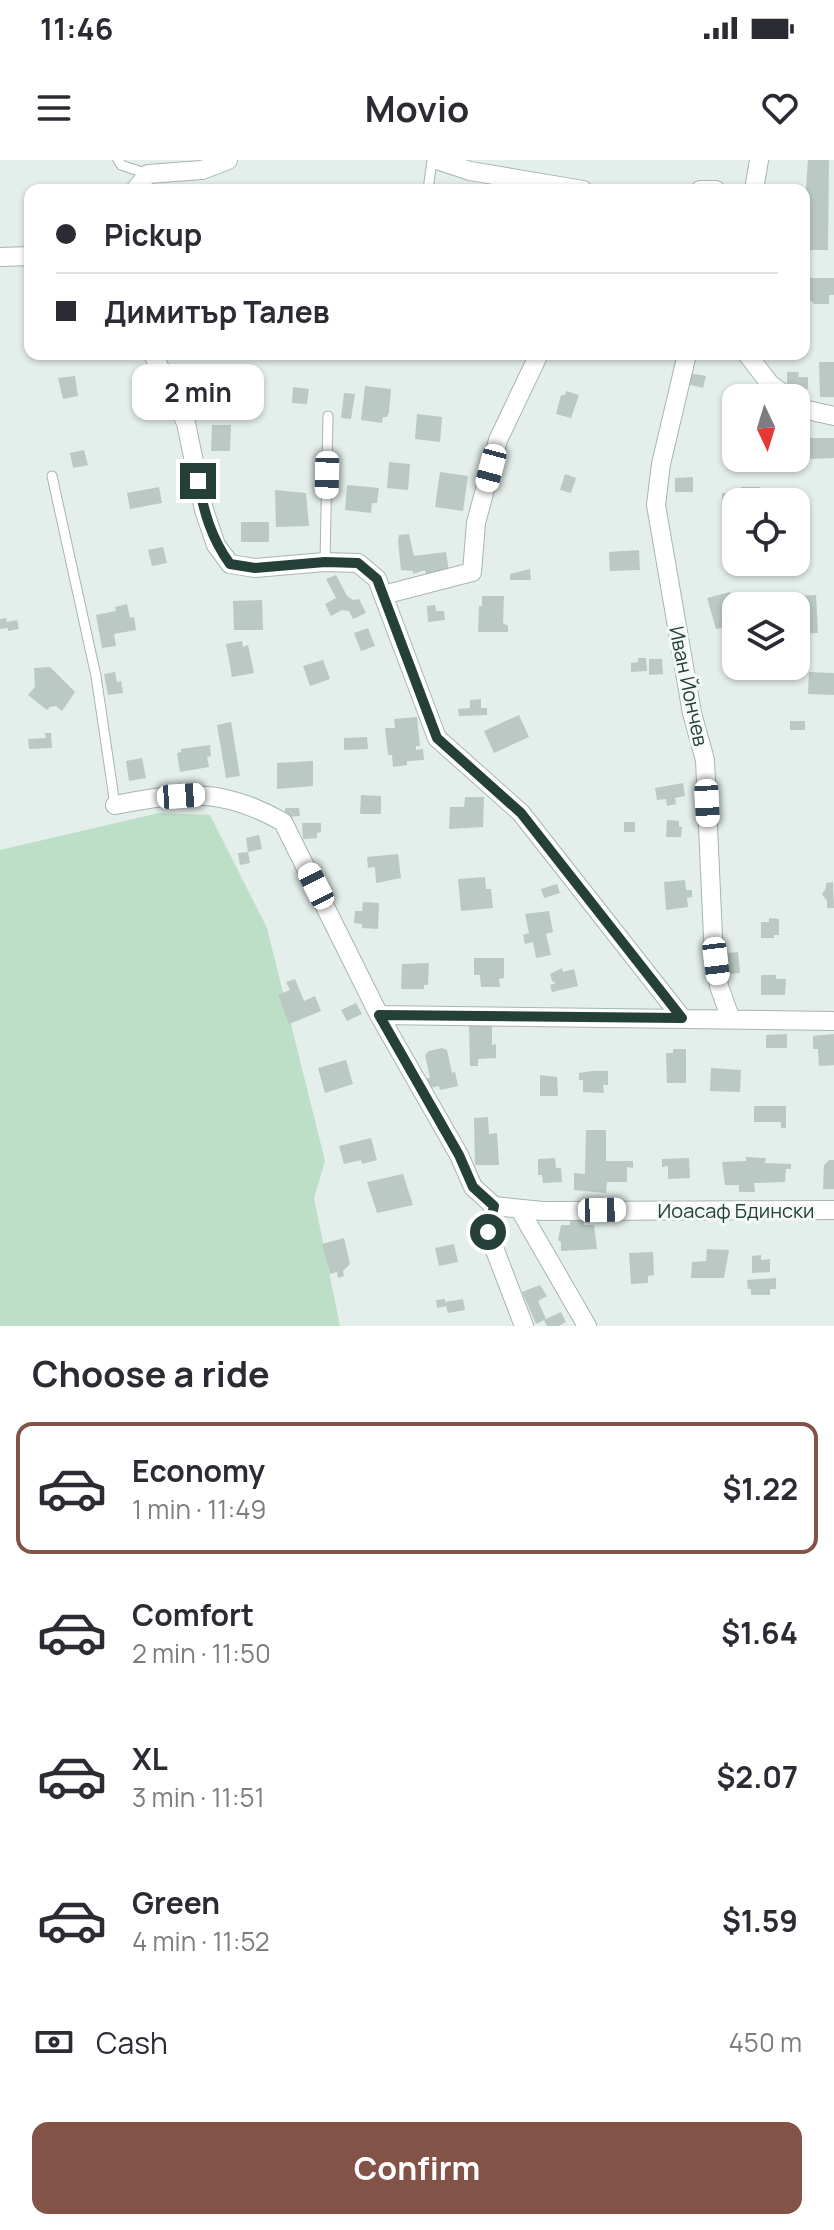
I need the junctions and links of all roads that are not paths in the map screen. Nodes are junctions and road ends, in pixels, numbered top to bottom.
1 (118, 160) edge
2 (228, 160) edge
3 (434, 160) edge
4 (759, 160) edge
5 (148, 174) junction
6 (140, 184) edge
7 (429, 184) edge
8 (547, 184) edge
9 (755, 184) edge
10 (24, 256) edge
11 (0, 257) edge
12 (156, 360) edge
13 (536, 360) edge
14 (686, 360) edge
15 (752, 360) edge
16 (770, 384) edge
17 (810, 411) edge
18 (328, 416) dead end
19 (834, 416) edge
20 (52, 476) dead end
21 (325, 562) junction
22 (383, 595) junction
23 (115, 805) joint
24 (379, 1015) junction
25 (682, 1018) junction
26 (731, 1020) junction
27 (834, 1021) edge
28 (494, 1206) junction
29 (520, 1210) junction
30 (834, 1210) edge
31 (524, 1326) edge
32 (587, 1326) edge

1 - 5 lane
2 - 5 street
3 - 7 lane
3 - 8 street
4 - 9 street
5 - 6 street
10 - 11 street
12 - 21 street
13 - 22 street
14 - 26 street, Иван Йончев
15 - 16 street
17 - 19 street
18 - 21 lane
20 - 23 lane
21 - 22 street
22 - 25 street
23 - 24 street
24 - 25 street
24 - 28 street
25 - 26 street
26 - 27 street
28 - 29 street, Иоасаф Бдински
28 - 31 street
29 - 30 street, Иоасаф Бдински
29 - 32 street

